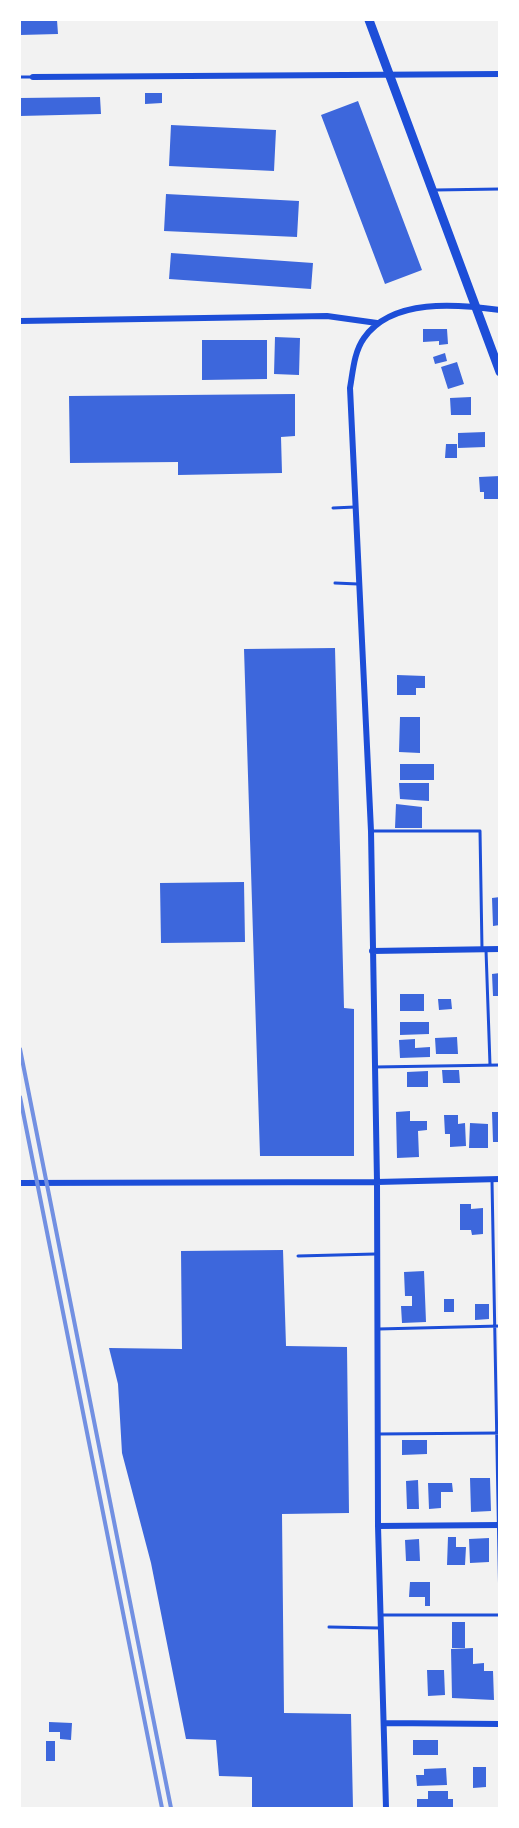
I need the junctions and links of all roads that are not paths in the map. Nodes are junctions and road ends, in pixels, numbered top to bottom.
1 (369, 20) edge
2 (500, 74) edge
3 (389, 75) junction
4 (20, 77) edge
5 (33, 77) joint
6 (500, 189) edge
7 (431, 190) junction
8 (475, 307) junction
9 (500, 310) edge
10 (20, 321) edge
11 (377, 322) junction
12 (500, 372) edge
13 (356, 507) junction
14 (333, 508) dead end
15 (335, 583) dead end
16 (360, 584) junction
17 (371, 831) junction
18 (484, 949) junction
19 (500, 949) edge
20 (372, 951) junction
21 (490, 1065) junction
22 (500, 1065) edge
23 (374, 1067) junction
24 (492, 1179) junction
25 (500, 1179) edge
26 (377, 1182) junction
27 (20, 1183) edge
28 (377, 1254) junction
29 (298, 1256) dead end
30 (498, 1326) edge
31 (378, 1329) junction
32 (498, 1433) edge
33 (378, 1434) junction
34 (498, 1525) edge
35 (378, 1526) junction
36 (500, 1610) edge
37 (381, 1616) junction
38 (500, 1616) edge
39 (328, 1627) dead end
40 (381, 1628) junction
41 (384, 1723) junction
42 (500, 1724) edge
43 (386, 1809) edge

1 - 3 main road
2 - 3 street
3 - 5 street
3 - 7 main road
4 - 5 lane
6 - 7 lane
7 - 8 main road
8 - 9 street
8 - 11 street
8 - 12 main road
10 - 11 street
11 - 13 street
13 - 14 lane
13 - 16 street
15 - 16 lane
16 - 17 street
17 - 18 lane
17 - 20 street
18 - 19 street
18 - 20 street
18 - 21 lane
20 - 23 street
21 - 22 lane
21 - 23 lane
23 - 26 street
24 - 25 street
24 - 26 street
24 - 30 lane
26 - 27 street
26 - 28 street
28 - 29 lane
28 - 31 street
30 - 31 lane
30 - 32 lane
31 - 33 street
32 - 33 lane
32 - 34 lane
33 - 35 street
34 - 35 street
34 - 36 lane
35 - 37 street
37 - 38 lane
37 - 40 street
39 - 40 lane
40 - 41 street
41 - 42 street
41 - 43 street

